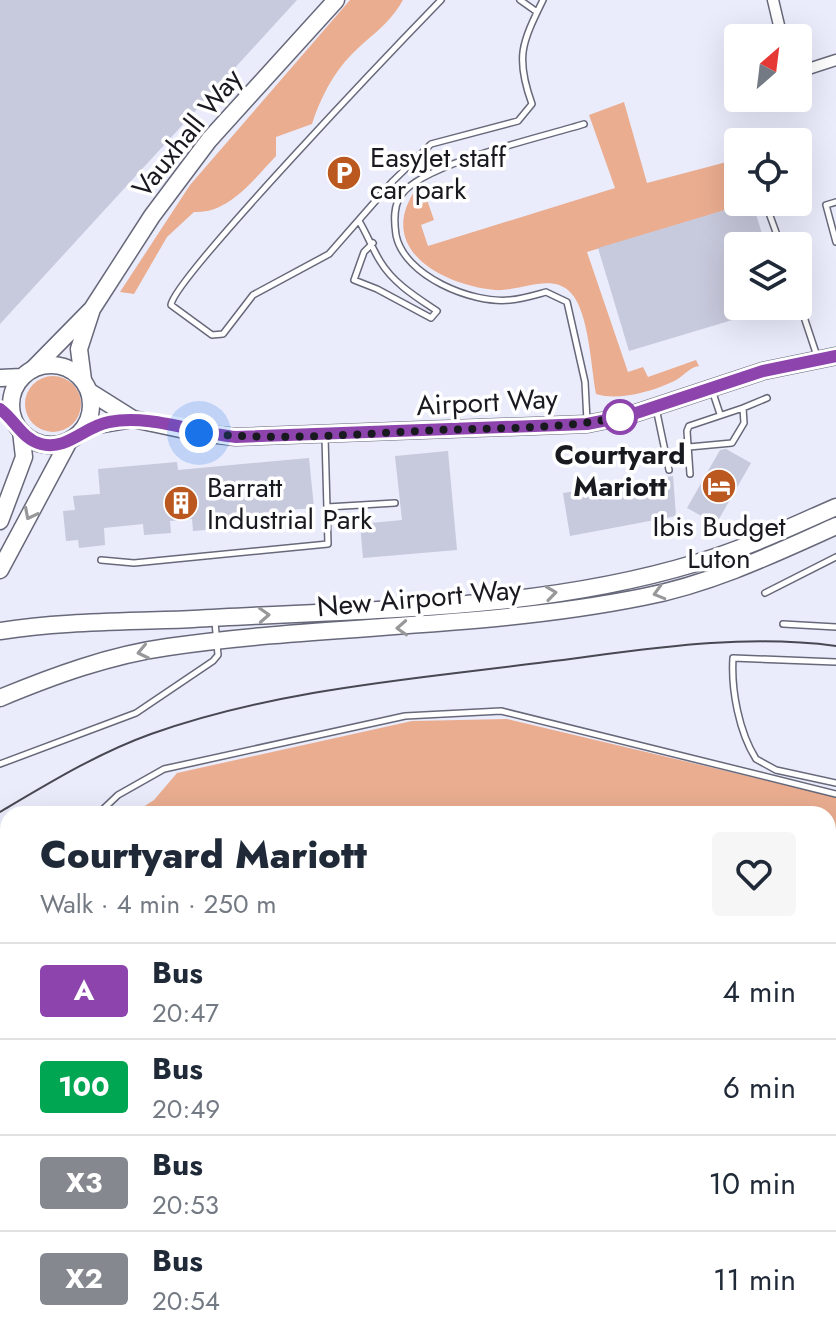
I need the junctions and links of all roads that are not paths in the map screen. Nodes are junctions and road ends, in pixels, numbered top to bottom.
1 (336, 0) edge
2 (441, 0) edge
3 (520, 0) edge
4 (543, 0) edge
5 (773, 0) edge
6 (537, 12) junction
7 (779, 24) edge
8 (836, 60) edge
9 (812, 68) edge
10 (584, 124) dead end
11 (836, 202) edge
12 (359, 221) junction
13 (836, 242) edge
14 (373, 243) junction
15 (92, 309) junction
16 (805, 320) edge
17 (836, 356) edge
18 (818, 359) junction
19 (28, 373) junction
20 (0, 378) edge
21 (86, 386) junction
22 (712, 389) junction
23 (767, 398) dead end
24 (656, 407) junction
25 (743, 408) junction
26 (720, 415) junction
27 (133, 419) junction
28 (11, 420) edge
29 (587, 424) junction
30 (325, 435) junction
31 (74, 437) junction
32 (689, 447) junction
33 (669, 470) dead end
34 (690, 474) dead end
35 (395, 503) dead end
36 (327, 507) junction
37 (836, 507) edge
38 (0, 521) edge
39 (836, 526) edge
40 (836, 557) edge
41 (101, 560) dead end
42 (0, 570) edge
43 (765, 593) dead end
44 (214, 618) junction
45 (783, 624) dead end
46 (836, 627) edge
47 (3, 631) edge
48 (216, 642) junction
49 (836, 662) edge
50 (0, 698) edge
51 (0, 764) edge
52 (836, 783) edge
53 (836, 794) edge
54 (106, 806) edge

1 - 15 main road, Vauxhall Way
2 - 12 lane
3 - 6 lane
4 - 6 lane
5 - 7 street
6 - 12 lane
8 - 9 street
10 - 29 lane
11 - 13 lane
12 - 14 lane
14 - 14 lane
15 - 19 main road, Vauxhall Way
15 - 21 main road, Vauxhall Way
16 - 18 lane
17 - 18 main road, Airport Way
18 - 22 main road, Airport Way
19 - 20 main road
19 - 21 main road
19 - 28 main road
21 - 27 main road, Airport Way
21 - 31 main road
22 - 24 main road, Airport Way
22 - 26 lane
23 - 25 lane
24 - 29 main road, Airport Way
24 - 33 lane
25 - 26 lane
25 - 32 lane
26 - 32 lane
27 - 30 main road, Airport Way
27 - 31 main road, Airport Way
28 - 31 main road
28 - 38 main road
29 - 30 main road, Airport Way
30 - 36 lane
31 -> 42 main road
32 - 34 lane
35 - 36 lane
36 - 41 lane
44 -> 37 main road, New Airport Way
39 -> 48 main road, New Airport Way
40 - 43 lane
44 - 47 main road, New Airport Way
44 - 48 lane
45 - 46 lane
48 -> 50 main road, New Airport Way
48 - 51 lane
49 - 52 lane
53 - 54 lane

